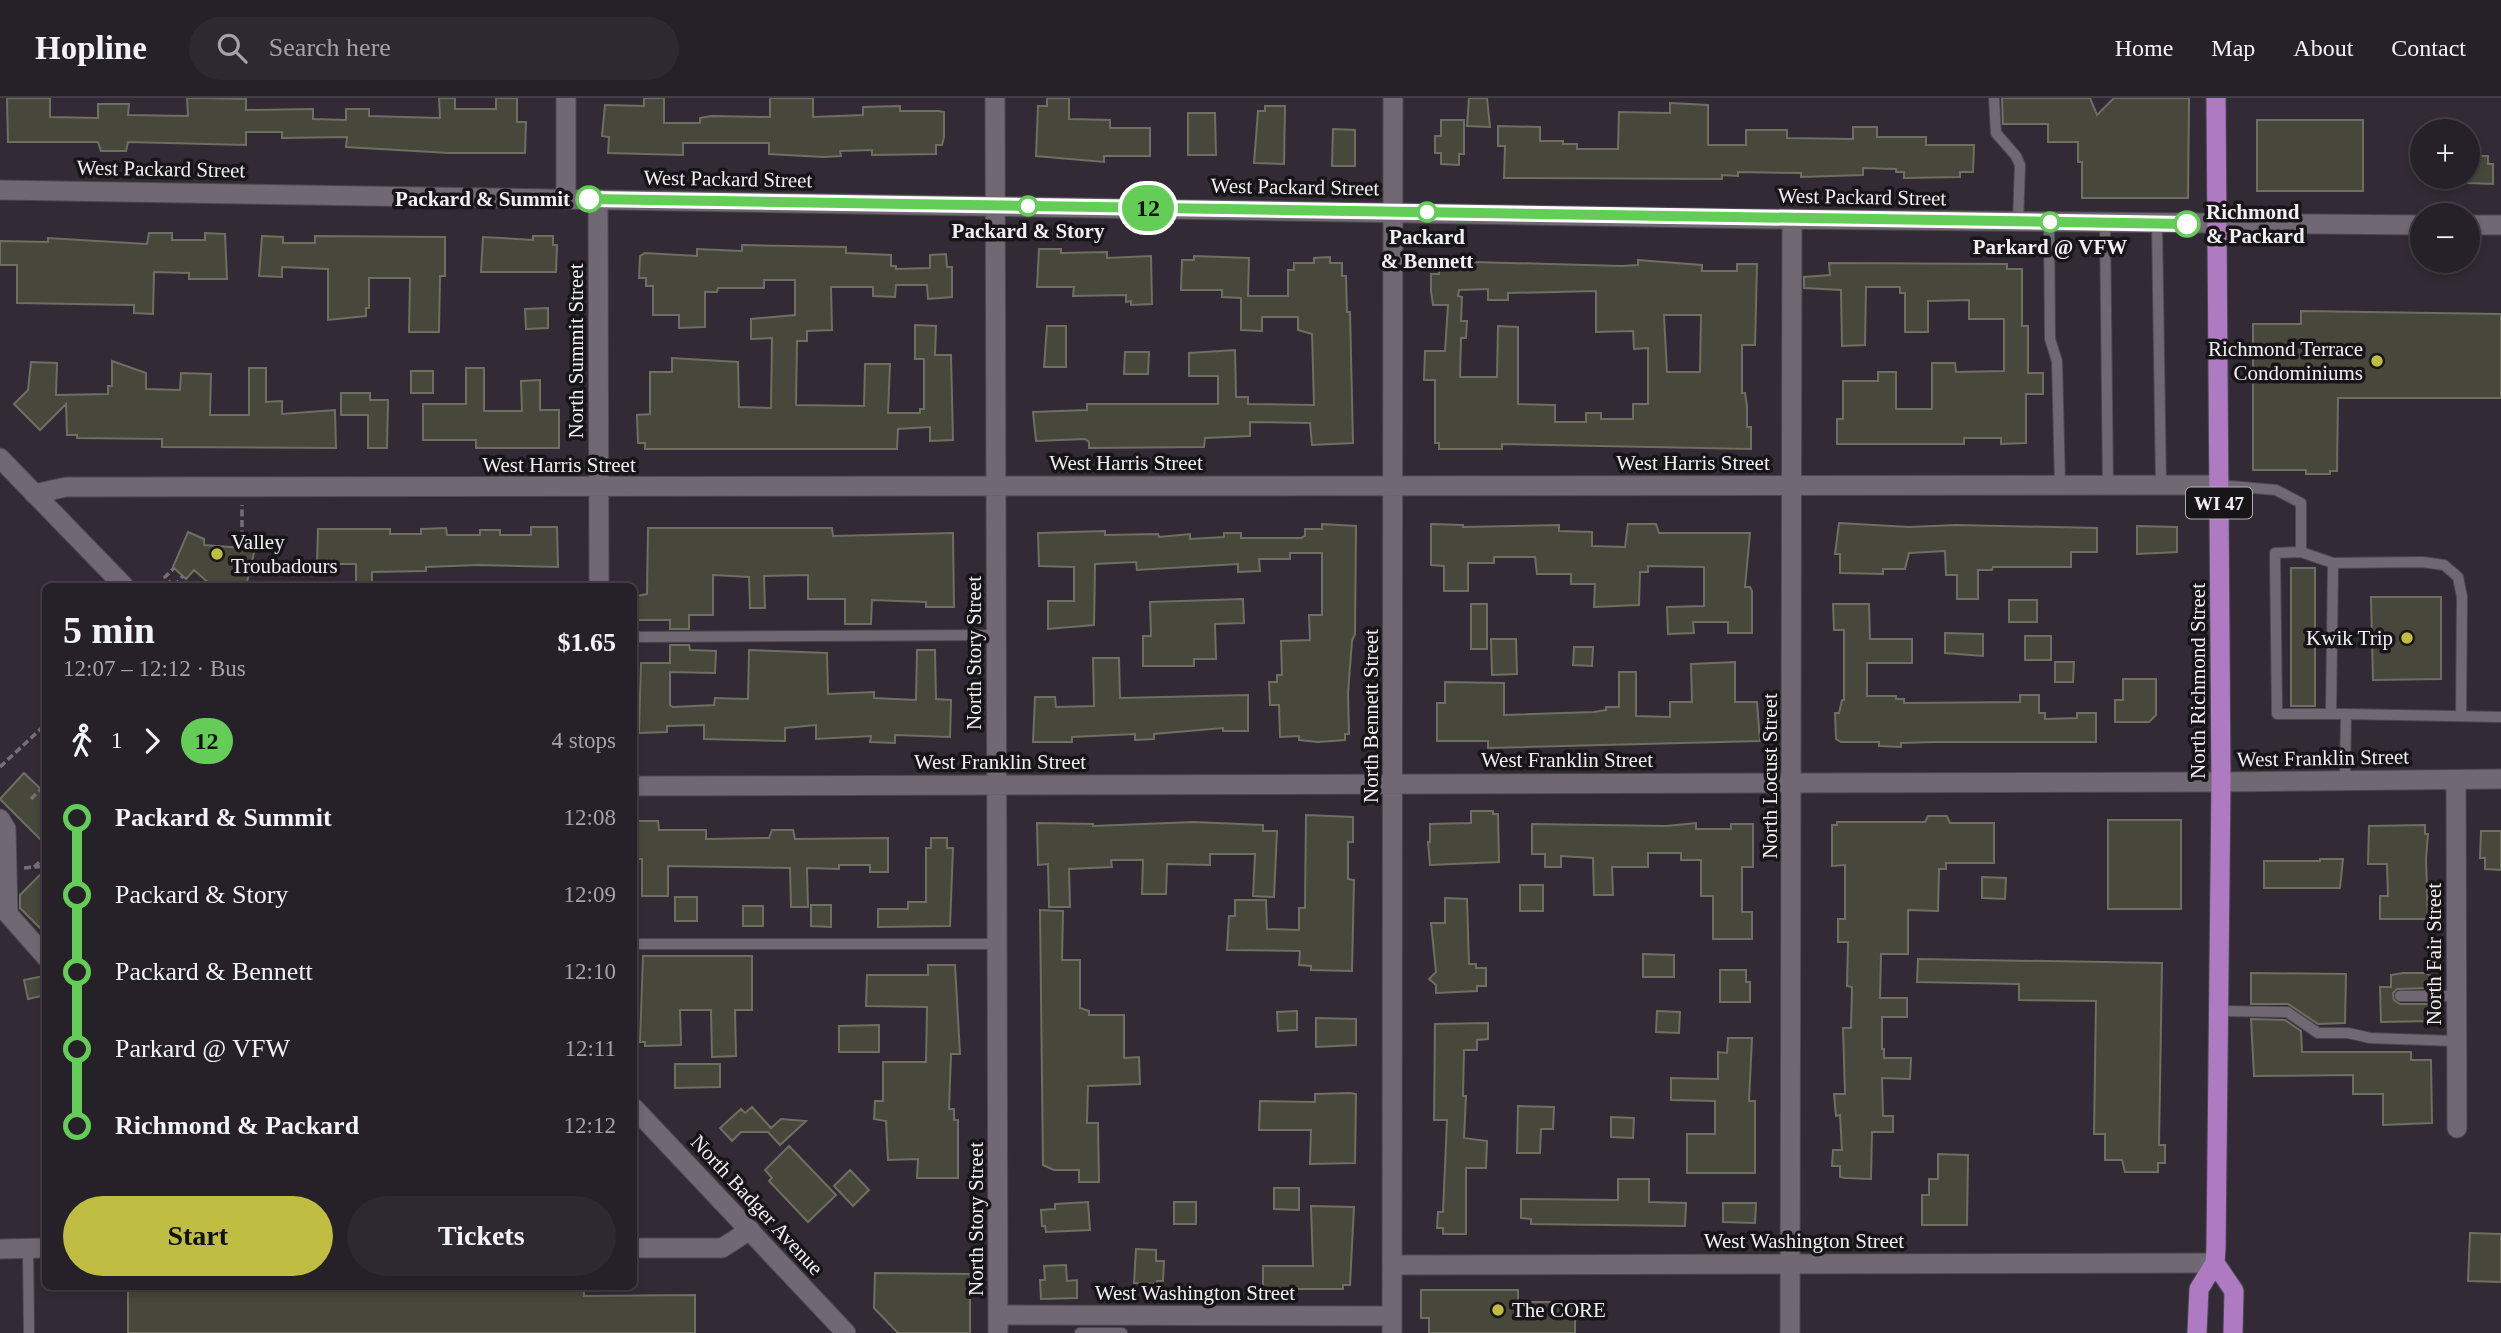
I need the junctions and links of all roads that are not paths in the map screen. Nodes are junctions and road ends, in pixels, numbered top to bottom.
1 (566, 98) edge
2 (995, 98) edge
3 (1393, 98) edge
4 (1994, 98) edge
5 (2216, 98) edge
6 (0, 191) edge
7 (566, 198) junction
8 (598, 200) junction
9 (995, 206) junction
10 (1393, 211) junction
11 (1792, 219) junction
12 (2018, 222) junction
13 (2049, 222) junction
14 (2105, 223) junction
15 (2157, 224) junction
16 (2215, 225) junction
17 (2410, 225) edge
18 (2480, 225) edge
19 (2501, 225) edge
20 (0, 458) edge
21 (996, 485) junction
22 (2060, 485) junction
23 (2108, 485) junction
24 (2161, 485) junction
25 (2219, 485) junction
26 (1394, 486) junction
27 (1794, 486) junction
28 (599, 488) junction
29 (34, 494) junction
30 (2301, 552) junction
31 (2333, 564) junction
32 (121, 583) edge
33 (599, 583) edge
34 (996, 635) junction
35 (637, 637) edge
36 (2331, 714) junction
37 (2346, 714) junction
38 (2461, 716) junction
39 (2501, 716) edge
40 (2456, 779) junction
41 (2501, 779) edge
42 (2346, 780) junction
43 (2221, 782) junction
44 (1394, 783) junction
45 (1793, 783) junction
46 (997, 785) junction
47 (637, 786) edge
48 (0, 820) edge
49 (637, 944) edge
50 (998, 944) junction
51 (42, 952) edge
52 (2400, 996) dead end
53 (2456, 996) junction
54 (2218, 1011) junction
55 (2456, 1041) junction
56 (637, 1111) edge
57 (2457, 1128) dead end
58 (750, 1230) junction
59 (0, 1248) edge
60 (37, 1248) edge
61 (637, 1248) edge
62 (2215, 1263) junction
63 (1791, 1264) junction
64 (1392, 1265) junction
65 (998, 1324) edge
66 (1392, 1324) edge
67 (29, 1333) edge
68 (846, 1333) edge
69 (1080, 1333) edge
70 (1122, 1333) edge
71 (1790, 1333) edge
72 (2197, 1333) edge
73 (2233, 1333) edge

1 - 7 street
2 - 9 street, North Story Street
3 - 10 street, North Bennett Street
4 - 12 lane
5 - 16 main road, North Richmond Street / WI 47
6 - 7 street, West Packard Street
7 - 8 street, West Packard Street
8 - 9 street, West Packard Street
8 - 28 street, North Summit Street
9 - 10 street, West Packard Street
9 - 21 street, North Story Street
10 - 11 street, West Packard Street
10 - 26 street, North Bennett Street
11 - 12 street, West Packard Street
11 - 27 street, North Locust Street
12 - 13 street, West Packard Street
13 - 14 street, West Packard Street
13 - 22 lane
14 - 15 street, West Packard Street
14 - 23 lane
15 - 16 street, West Packard Street
15 - 24 lane
16 - 17 street, West Packard Street
16 - 25 main road, North Richmond Street / WI 47
18 - 19 street
20 - 29 street
21 - 26 street, West Harris Street
21 - 28 street, West Harris Street
21 - 34 street, North Story Street
22 - 23 street, West Harris Street
22 - 27 street, West Harris Street
23 - 24 street, West Harris Street
24 - 25 street, West Harris Street
25 - 30 lane
25 - 43 main road, North Richmond Street / WI 47
26 - 27 street, West Harris Street
26 - 44 street, North Bennett Street
27 - 45 street, North Locust Street
28 - 29 street, West Harris Street
28 - 33 street, North Summit Street
29 - 32 street
30 - 31 lane
30 - 36 lane
31 - 36 lane
31 - 38 lane
34 - 35 lane
34 - 46 street, North Story Street
36 - 37 lane
37 - 38 lane
37 - 42 lane
38 - 39 lane
40 - 41 street, West Franklin Street
40 - 42 street, West Franklin Street
40 - 53 street, North Fair Street
42 - 43 street, West Franklin Street
43 - 45 street, West Franklin Street
43 - 54 main road, North Richmond Street / WI 47
44 - 45 street, West Franklin Street
44 - 46 street, West Franklin Street
44 - 64 street, North Bennett Street
45 - 63 street, North Locust Street
46 - 47 street, West Franklin Street
46 - 50 street, North Story Street
48 - 51 street
49 - 50 lane
50 - 65 street, North Story Street
52 - 53 lane
53 - 55 street, North Fair Street
54 - 55 lane
54 - 62 main road, North Richmond Street / WI 47
55 - 57 street, North Fair Street
56 - 58 street, North Badger Avenue
58 - 61 street
58 - 68 street, North Badger Avenue
59 - 60 street
60 - 67 lane
62 - 63 street, West Washington Street
62 - 72 main road, North Richmond Street
62 - 73 main road
63 - 64 street, West Washington Street
63 - 71 street, North Locust Street
64 - 66 street, North Bennett Street
65 - 66 street, West Washington Street
69 - 70 lane

